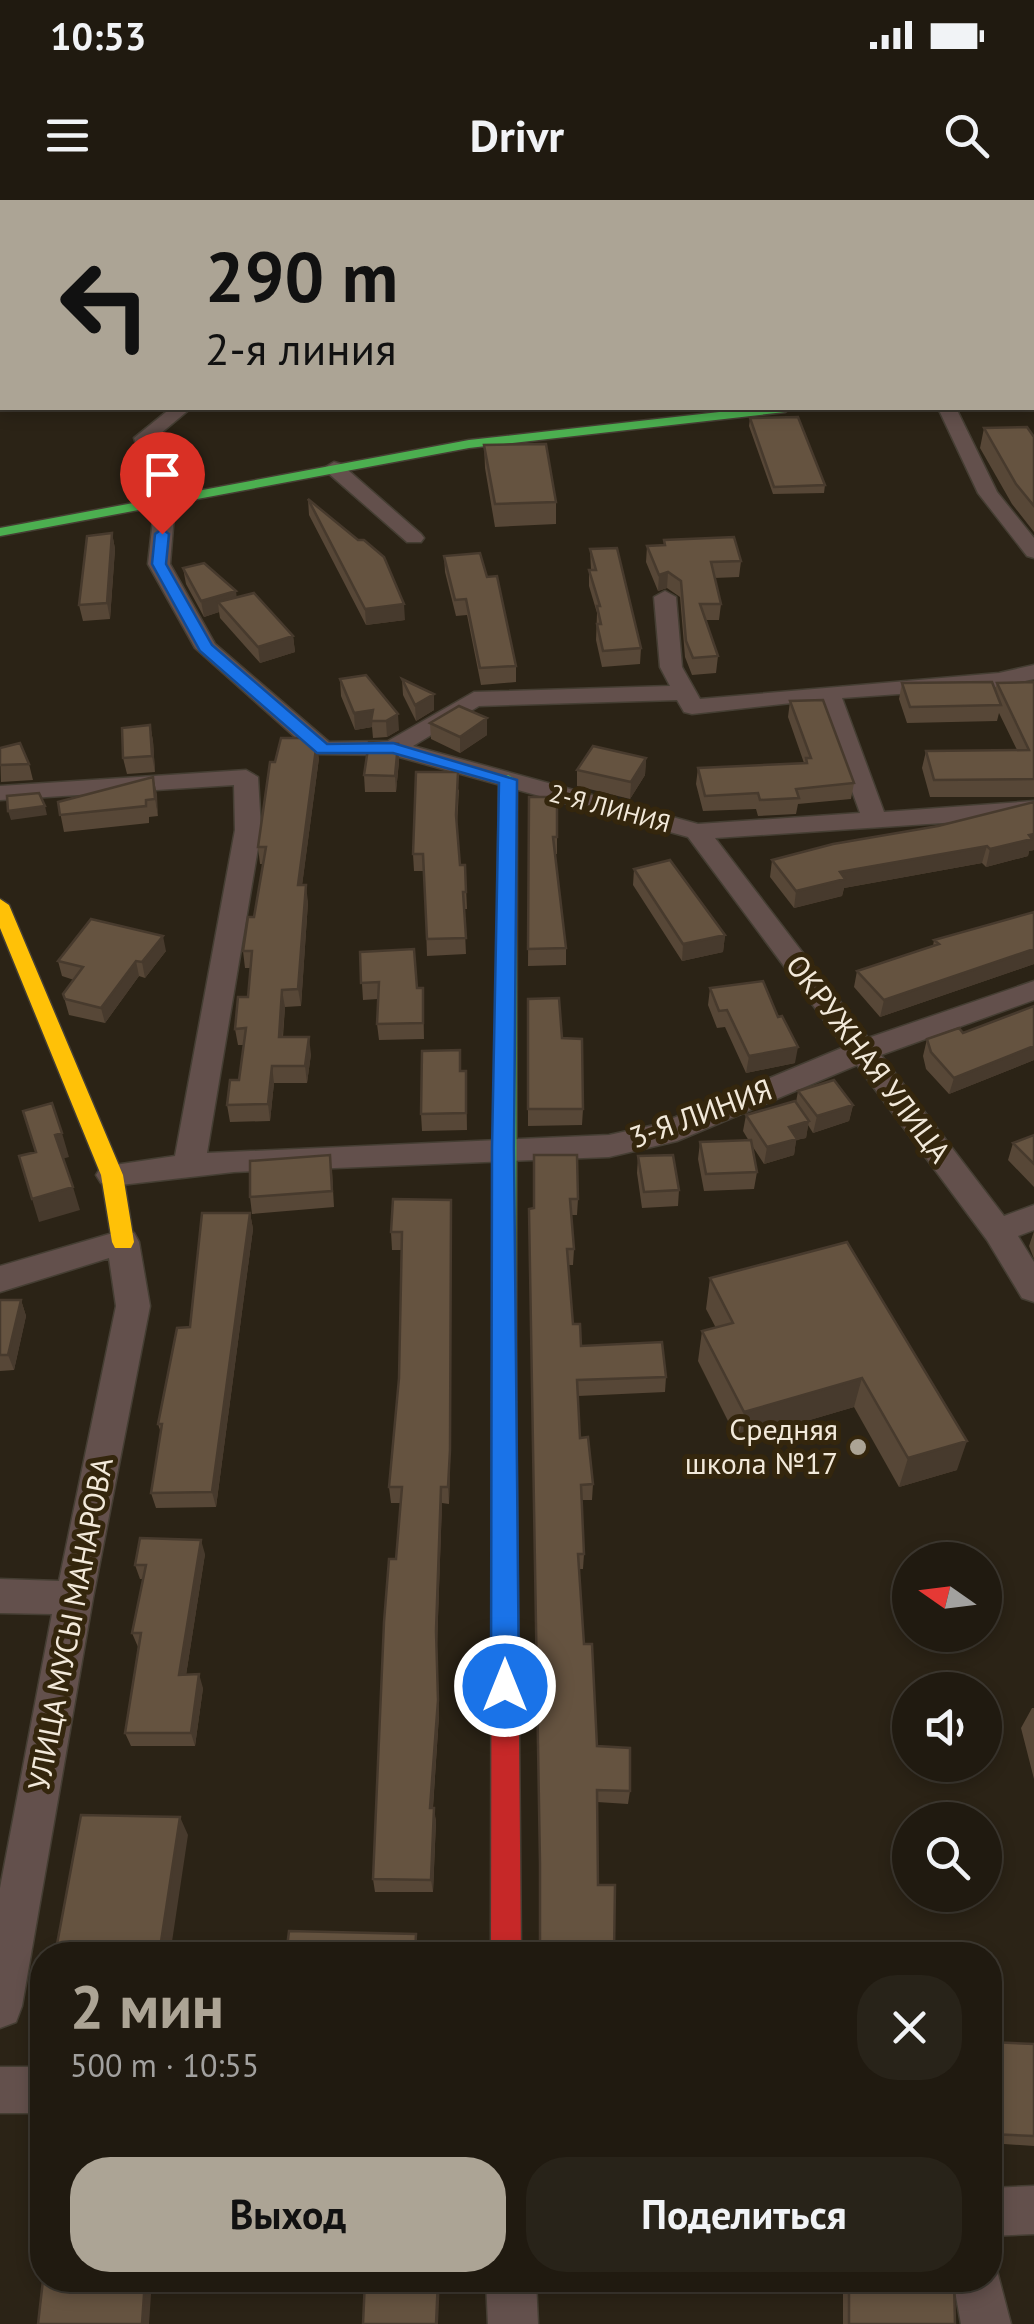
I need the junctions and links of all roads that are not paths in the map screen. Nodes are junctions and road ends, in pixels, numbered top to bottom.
1 (179, 410) edge
2 (751, 410) edge
3 (768, 410) edge
4 (948, 410) edge
5 (335, 468) junction
6 (165, 503) junction
7 (0, 531) edge
8 (414, 538) dead end
9 (1034, 552) edge
10 (665, 597) dead end
11 (1034, 672) edge
12 (684, 692) junction
13 (828, 692) junction
14 (393, 748) junction
15 (508, 780) junction
16 (0, 793) edge
17 (1034, 809) edge
18 (875, 820) junction
19 (697, 832) junction
20 (0, 905) edge
21 (1034, 990) edge
22 (862, 1051) junction
23 (503, 1148) junction
24 (189, 1166) junction
25 (112, 1175) junction
26 (1034, 1217) edge
27 (998, 1231) junction
28 (123, 1242) junction
29 (0, 1279) edge
30 (1034, 1289) edge
31 (0, 1596) edge
32 (74, 1598) junction
33 (506, 1942) edge
34 (1, 1992) edge
35 (0, 2090) edge
36 (30, 2090) edge
37 (1034, 2210) edge
38 (1002, 2211) edge
39 (512, 2292) edge
40 (980, 2292) edge
41 (512, 2324) edge
42 (986, 2324) edge

1 - 6 street
2 - 5 street
3 - 5 street
4 - 9 street
5 - 6 street
5 - 8 street
6 - 7 street
6 - 14 street, 2-Я ЛИНИЯ
10 - 12 street
11 - 13 street
12 - 13 street
12 - 14 street
13 - 18 street
14 - 15 street, 2-Я ЛИНИЯ
15 - 19 street, 2-Я ЛИНИЯ
15 - 23 street
16 - 24 street
17 - 18 street, 2-Я ЛИНИЯ
18 - 19 street, 2-Я ЛИНИЯ
19 - 22 street, ОКРУЖНАЯ УЛИЦА
20 - 25 street
21 - 22 street, 3-Я ЛИНИЯ
22 - 23 street, 3-Я ЛИНИЯ
22 - 27 street, ОКРУЖНАЯ УЛИЦА
23 - 24 street, 3-Я ЛИНИЯ
23 - 33 street
24 - 25 street, 3-Я ЛИНИЯ
25 - 28 street
26 - 27 street
27 - 30 street, ОКРУЖНАЯ УЛИЦА
28 - 29 street
28 - 32 street, УЛИЦА МУСЫ МАНАРОВА
31 - 32 street
32 - 34 street, УЛИЦА МУСЫ МАНАРОВА
35 - 36 street
37 - 38 street
39 - 41 street
40 - 42 street

